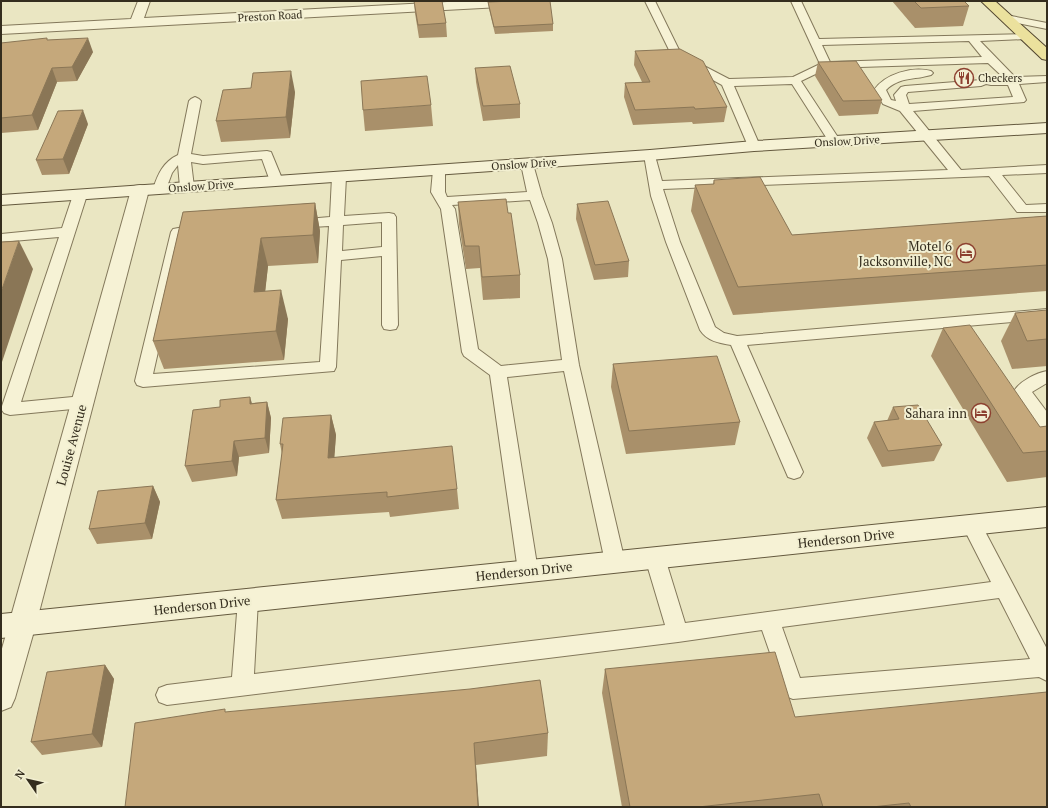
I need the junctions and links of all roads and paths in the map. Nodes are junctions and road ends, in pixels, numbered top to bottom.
1 (144, 1) edge
2 (539, 1) edge
3 (650, 1) edge
4 (796, 1) edge
5 (987, 1) edge
6 (1006, 18) junction
7 (136, 23) junction
8 (1047, 26) edge
9 (1, 30) edge
10 (1026, 36) junction
11 (972, 38) junction
12 (814, 42) junction
13 (1047, 56) edge
14 (991, 60) junction
15 (826, 66) junction
16 (1003, 69) junction
17 (1047, 79) edge
18 (795, 80) junction
19 (727, 82) junction
20 (1014, 82) junction
21 (195, 101) dead end
22 (904, 108) junction
23 (1047, 128) edge
24 (928, 136) junction
25 (835, 142) junction
26 (754, 146) junction
27 (650, 155) junction
28 (184, 157) junction
29 (527, 164) junction
30 (1047, 169) edge
31 (439, 170) junction
32 (993, 172) junction
33 (958, 174) junction
34 (339, 177) junction
35 (276, 181) junction
36 (656, 185) junction
37 (187, 187) junction
38 (150, 190) junction
39 (80, 195) junction
40 (534, 196) junction
41 (1, 200) edge
42 (443, 201) junction
43 (1047, 208) edge
44 (336, 221) junction
45 (281, 225) edge
46 (218, 229) edge
47 (68, 232) junction
48 (1, 238) edge
49 (389, 250) junction
50 (334, 256) junction
51 (1047, 314) edge
52 (390, 325) dead end
53 (737, 341) junction
54 (572, 365) junction
55 (498, 372) junction
56 (1047, 377) edge
57 (83, 402) junction
58 (6, 410) edge
59 (1047, 424) edge
60 (794, 472) dead end
61 (1047, 517) edge
62 (972, 525) junction
63 (655, 558) junction
64 (615, 562) junction
65 (528, 571) junction
66 (1004, 589) junction
67 (248, 600) junction
68 (769, 620) junction
69 (12, 625) edge
70 (678, 633) junction
71 (1046, 669) edge
72 (242, 686) junction
73 (167, 695) dead end
74 (1, 698) edge

1 - 7 main road
2 - 7 main road, Preston Road
3 - 19 lane
4 - 12 lane
5 - 6 main road
6 - 8 lane
6 - 10 main road
7 - 9 main road, Preston Road
10 - 11 lane
10 - 13 main road
11 - 12 lane
11 - 14 lane
12 - 15 lane
14 - 15 lane
14 - 16 lane
15 - 18 lane
16 - 20 lane
16 - 22 lane
17 - 20 lane
18 - 19 lane
18 - 25 lane
19 - 26 lane
20 - 22 lane
20 - 22 lane
21 - 28 lane
22 - 24 lane
23 - 24 main road, Onslow Drive
24 - 25 main road, Onslow Drive
24 - 33 lane
25 - 26 main road, Onslow Drive
26 - 27 main road, Onslow Drive
27 - 29 main road, Onslow Drive
27 - 36 lane
28 - 35 lane
28 - 37 lane
28 - 38 lane
29 - 31 main road, Onslow Drive
29 - 40 lane
30 - 32 lane
31 - 34 main road, Onslow Drive
31 - 42 lane
32 - 33 lane
32 - 43 lane
33 - 36 lane
34 - 35 main road, Onslow Drive
34 - 44 lane
35 - 37 main road, Onslow Drive
36 - 53 lane
37 - 38 main road, Onslow Drive
38 - 39 main road, Onslow Drive
38 - 57 main road, Louise Avenue
39 - 41 main road, Onslow Drive
39 - 47 lane
40 - 42 lane
40 - 54 lane
42 - 55 lane
44 - 45 lane
44 - 49 lane
44 - 50 lane
46 - 50 lane
47 - 48 lane
47 - 58 lane
49 - 50 lane
49 - 52 lane
51 - 53 lane
53 - 60 lane
54 - 55 lane
54 - 64 lane
55 - 65 lane
56 - 59 lane
57 - 58 lane
57 - 69 main road, Louise Avenue
61 - 62 main road, Henderson Drive
62 - 63 main road, Henderson Drive
62 - 66 lane
63 - 64 main road, Henderson Drive
63 - 70 lane
64 - 65 main road, Henderson Drive
65 - 67 main road, Henderson Drive
66 - 68 lane
66 - 71 lane
67 - 69 main road, Henderson Drive
67 - 72 lane
68 - 70 lane
68 - 71 lane
69 - 74 main road, Louise Avenue
70 - 72 lane
72 - 73 lane

